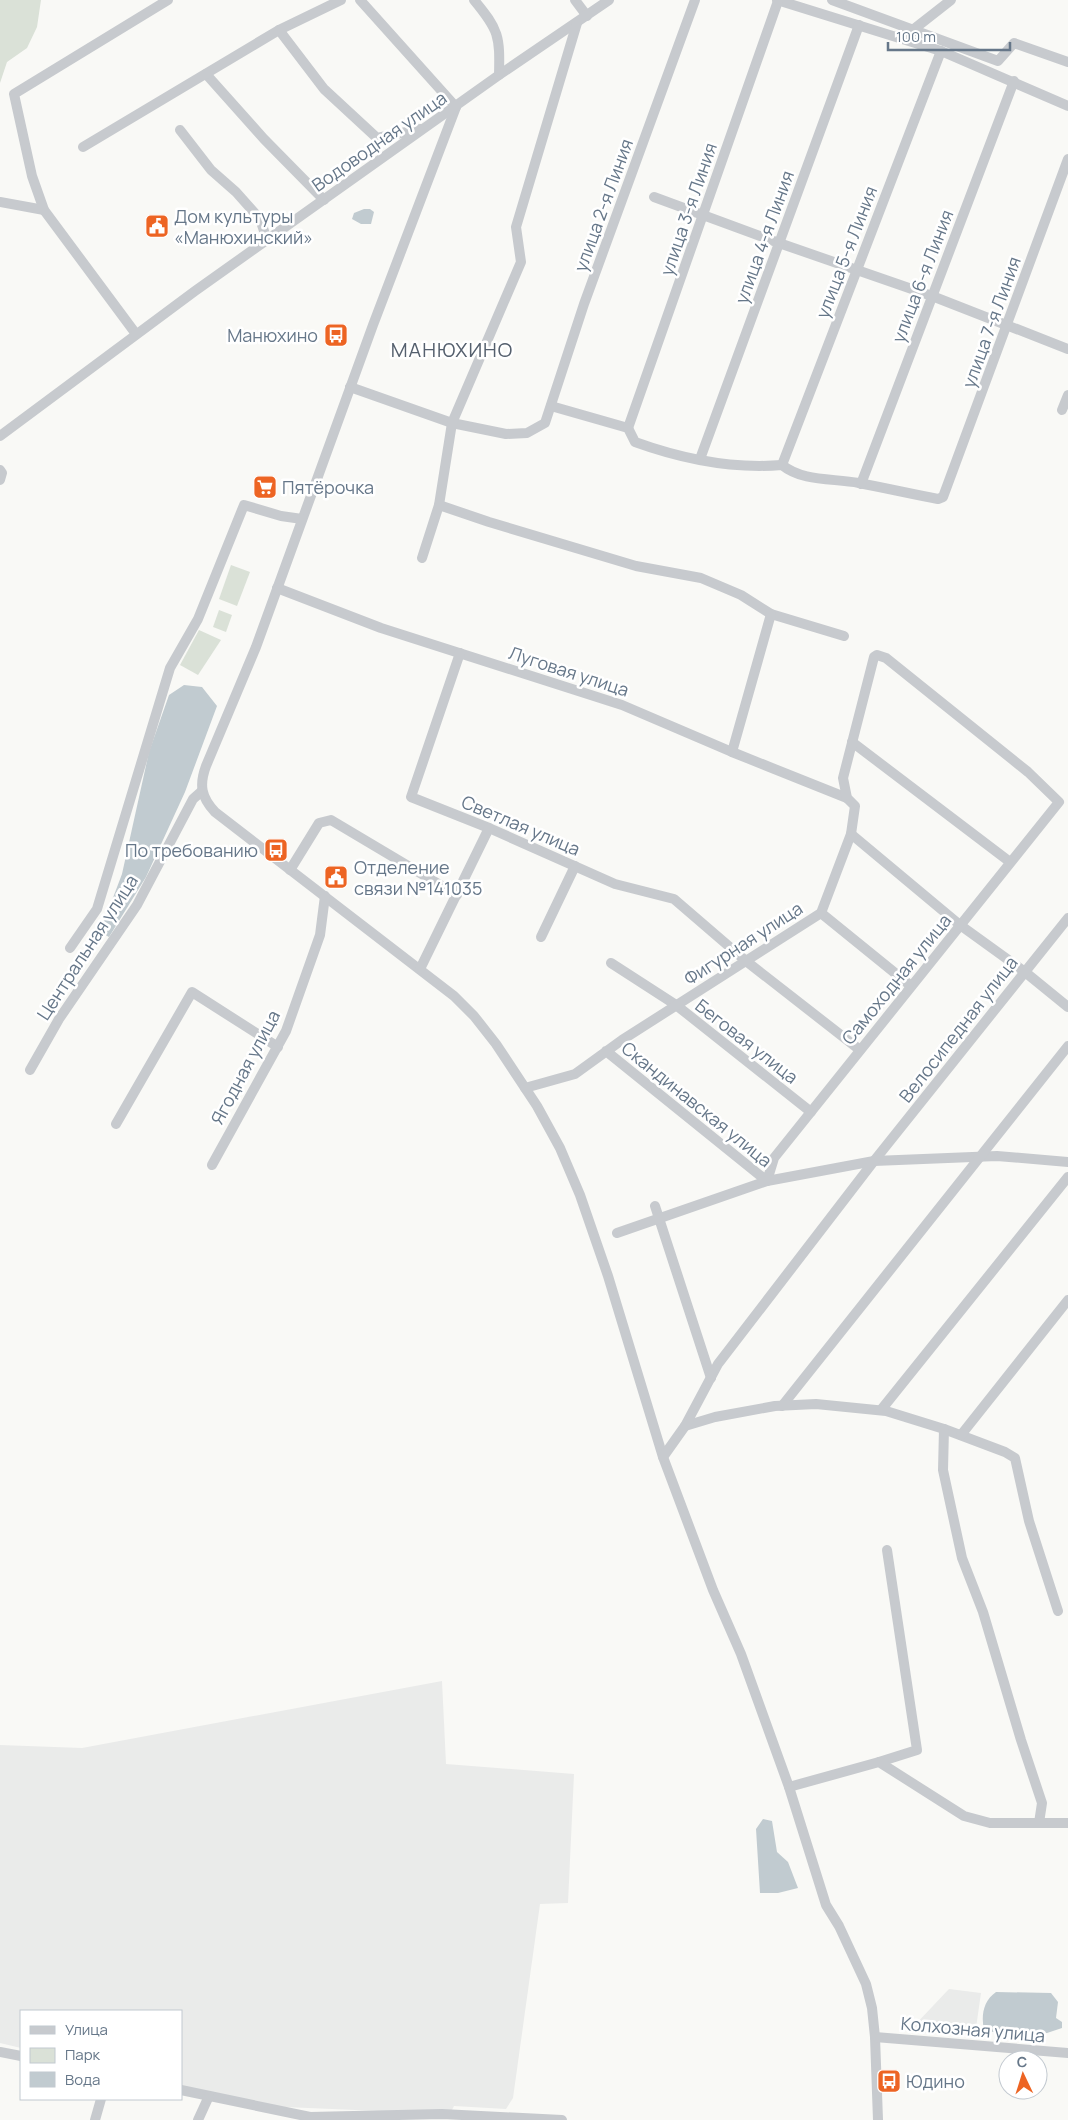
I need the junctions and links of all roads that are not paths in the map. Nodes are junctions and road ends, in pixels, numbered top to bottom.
1 (168, 0) edge
2 (341, 0) edge
3 (360, 0) edge
4 (474, 0) edge
5 (575, 0) edge
6 (609, 0) edge
7 (695, 0) edge
8 (778, 0) edge
9 (832, 0) edge
10 (951, 0) edge
11 (587, 16) junction
12 (577, 23) junction
13 (859, 25) junction
14 (279, 30) junction
15 (914, 30) junction
16 (941, 51) junction
17 (1068, 62) edge
18 (206, 74) junction
19 (500, 75) junction
20 (1014, 81) junction
21 (1068, 106) edge
22 (456, 107) junction
23 (424, 129) junction
24 (180, 130) dead end
25 (83, 147) dead end
26 (1068, 159) edge
27 (654, 197) dead end
28 (324, 200) junction
29 (0, 202) edge
30 (44, 210) junction
31 (704, 214) junction
32 (267, 240) junction
33 (779, 243) junction
34 (857, 270) junction
35 (932, 296) junction
36 (1008, 325) junction
37 (136, 334) junction
38 (1068, 349) edge
39 (350, 387) junction
40 (1068, 395) edge
41 (551, 406) junction
42 (1062, 410) dead end
43 (452, 423) junction
44 (628, 428) junction
45 (0, 436) edge
46 (700, 459) junction
47 (782, 465) junction
48 (0, 470) edge
49 (0, 480) edge
50 (861, 484) junction
51 (439, 505) junction
52 (302, 519) junction
53 (422, 558) dead end
54 (277, 588) junction
55 (771, 614) junction
56 (844, 636) dead end
57 (460, 653) junction
58 (852, 742) junction
59 (732, 752) junction
60 (202, 791) junction
61 (847, 798) junction
62 (1059, 802) joint
63 (489, 828) junction
64 (851, 834) junction
65 (1010, 862) junction
66 (575, 866) junction
67 (290, 870) junction
68 (457, 894) junction
69 (325, 896) junction
70 (820, 913) junction
71 (1068, 918) edge
72 (960, 925) junction
73 (541, 937) dead end
74 (70, 948) dead end
75 (746, 961) junction
76 (611, 963) dead end
77 (420, 969) junction
78 (1025, 972) junction
79 (911, 986) junction
80 (676, 1005) junction
81 (1068, 1007) edge
82 (278, 1046) junction
83 (1068, 1046) edge
84 (860, 1050) junction
85 (606, 1051) junction
86 (30, 1070) dead end
87 (525, 1088) junction
88 (811, 1112) junction
89 (116, 1124) dead end
90 (980, 1157) junction
91 (874, 1161) junction
92 (1068, 1162) edge
93 (212, 1165) dead end
94 (1068, 1177) edge
95 (767, 1181) junction
96 (655, 1206) dead end
97 (659, 1219) junction
98 (617, 1233) dead end
99 (1068, 1300) edge
100 (711, 1378) junction
101 (782, 1406) junction
102 (881, 1410) junction
103 (686, 1426) junction
104 (944, 1429) junction
105 (961, 1435) junction
106 (663, 1457) junction
107 (887, 1550) dead end
108 (1058, 1611) dead end
109 (879, 1762) junction
110 (790, 1787) junction
111 (1039, 1823) junction
112 (1068, 1823) edge
113 (875, 2037) junction
114 (0, 2052) edge
115 (1068, 2053) edge
116 (20, 2056) edge
117 (182, 2090) edge
118 (209, 2096) junction
119 (102, 2100) edge
120 (378, 2117) edge
121 (310, 2118) edge
122 (95, 2120) edge
123 (198, 2120) edge
124 (562, 2120) edge
125 (878, 2120) edge

1 - 30 street
2 - 14 street
3 - 22 street
4 - 19 street
5 - 11 street
6 - 11 street, Водоводная улица
7 - 41 street, улица 2-я Линия
8 - 13 street
8 - 31 street, улица 3-я Линия
9 - 15 street
10 - 15 street
11 - 12 street, Водоводная улица
12 - 19 street, Водоводная улица
12 - 43 street
13 - 16 street
13 - 33 street, улица 4-я Линия
14 - 18 street
14 - 23 street
15 - 17 street
16 - 20 street
16 - 34 street, улица 5-я Линия
18 - 25 street
18 - 28 street
19 - 22 street, Водоводная улица
20 - 21 street
20 - 35 street, улица 6-я Линия
22 - 23 street, Водоводная улица
22 - 39 street
23 - 28 street, Водоводная улица
24 - 32 street
26 - 36 street, улица 7-я Линия
27 - 31 street
28 - 32 street, Водоводная улица
29 - 30 street
30 - 37 street
31 - 33 street
31 - 44 street, улица 3-я Линия
32 - 37 street, Водоводная улица
33 - 34 street
33 - 46 street, улица 4-я Линия
34 - 35 street
34 - 47 street, улица 5-я Линия
35 - 36 street
35 - 50 street, улица 6-я Линия
36 - 38 street
36 - 50 street, улица 7-я Линия
37 - 45 street, Водоводная улица
39 - 43 street
39 - 52 street
40 - 42 street
41 - 43 street, улица 2-я Линия
41 - 44 street
43 - 51 street
44 - 46 street
46 - 47 street
47 - 50 street
48 - 49 street
51 - 53 street
51 - 55 street
52 - 54 street
52 - 74 street
54 - 57 street, Луговая улица
54 - 60 street
55 - 56 street
55 - 59 street
57 - 59 street, Луговая улица
57 - 63 street, Светлая улица
58 - 61 street, Фигурная улица
58 - 62 street, Фигурная улица
58 - 65 street
59 - 61 street, Луговая улица
60 - 67 street
60 - 86 street, Центральная улица
61 - 64 street, Фигурная улица
62 - 65 street, Самоходная улица
63 - 66 street, Светлая улица
63 - 68 street
64 - 70 street, Фигурная улица
64 - 72 street
65 - 72 street, Самоходная улица
66 - 73 street
66 - 75 street, Светлая улица
67 - 68 street
67 - 69 street
68 - 77 street
69 - 77 street
69 - 82 street, Ягодная улица
70 - 75 street, Фигурная улица
70 - 79 street
71 - 78 street, Велосипедная улица
72 - 78 street
72 - 79 street, Самоходная улица
75 - 80 street, Фигурная улица
75 - 84 street, Светлая улица
76 - 80 street, Беговая улица
77 - 87 street
78 - 81 street
78 - 91 street, Велосипедная улица
79 - 84 street, Самоходная улица
80 - 85 street, Фигурная улица
80 - 88 street, Беговая улица
82 - 89 street
82 - 93 street, Ягодная улица
83 - 90 street
84 - 88 street, Самоходная улица
85 - 87 street, Фигурная улица
85 - 95 street, Скандинавская улица
87 - 106 street
88 - 95 street, Самоходная улица
90 - 91 street
90 - 92 street
90 - 101 street
91 - 95 street
91 - 100 street, Велосипедная улица
94 - 102 street
95 - 97 street
96 - 97 street
97 - 98 street
97 - 100 street
99 - 105 street
100 - 103 street, Велосипедная улица
101 - 102 street
101 - 103 street
102 - 104 street
103 - 106 street, Велосипедная улица
104 - 105 street
104 - 111 street
105 - 108 street
106 - 110 street
107 - 109 street
109 - 110 street
109 - 111 street
110 - 113 street
111 - 112 street
113 - 115 street, Колхозная улица
113 - 125 street
114 - 116 street
117 - 118 street
118 - 121 street
118 - 123 street
119 - 122 street
120 - 121 street
120 - 124 street

